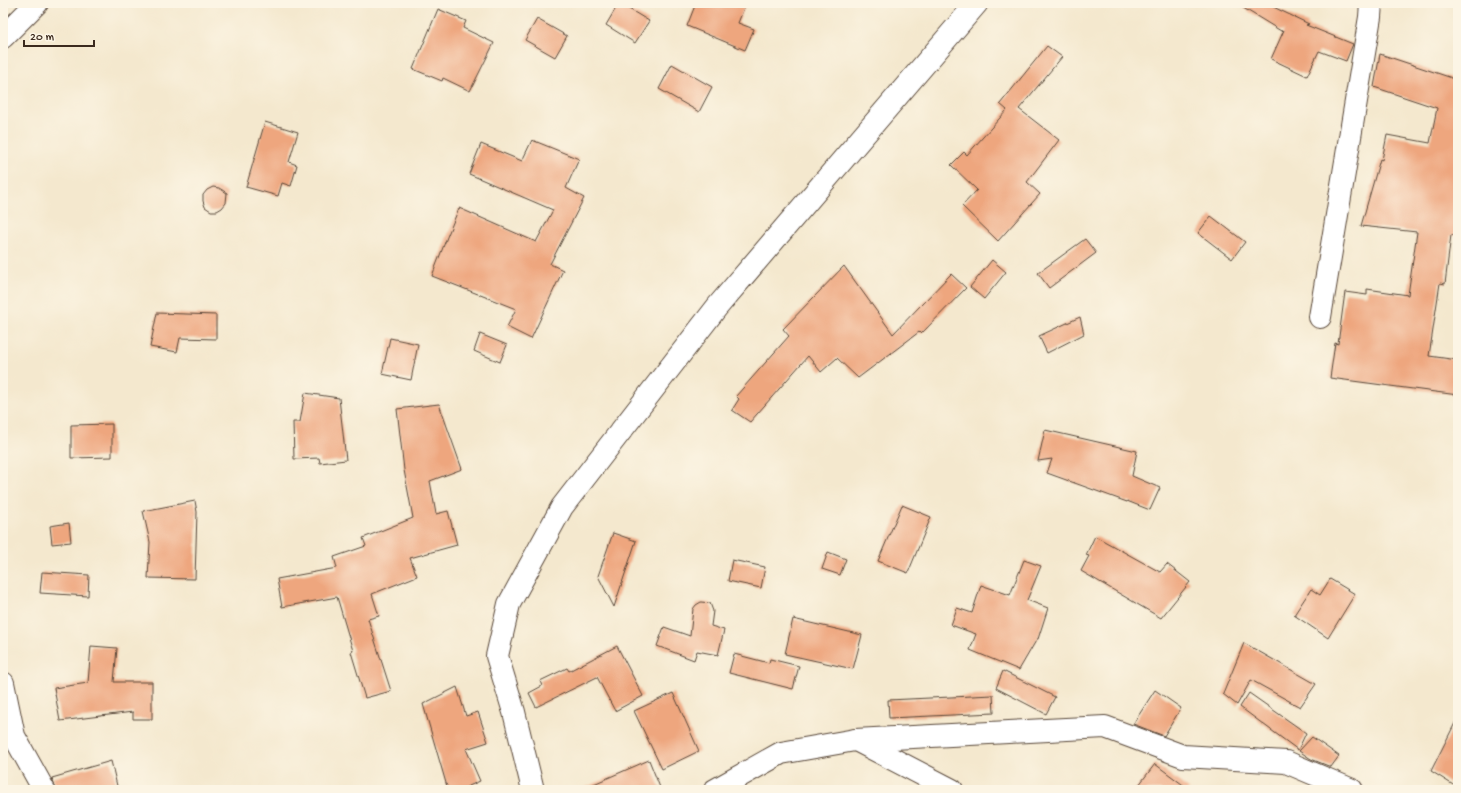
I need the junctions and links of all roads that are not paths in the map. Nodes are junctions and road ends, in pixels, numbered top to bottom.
1 (37, 3) edge
2 (977, 3) edge
3 (1371, 3) edge
4 (3, 37) edge
5 (1320, 317) dead end
6 (3, 683) edge
7 (855, 740) junction
8 (44, 790) edge
9 (533, 790) edge
10 (715, 790) edge
11 (952, 790) edge
12 (1352, 790) edge

1 - 4 main road
2 - 9 main road
3 - 5 main road
6 - 8 main road
7 - 10 main road
7 - 11 main road
7 - 12 main road

